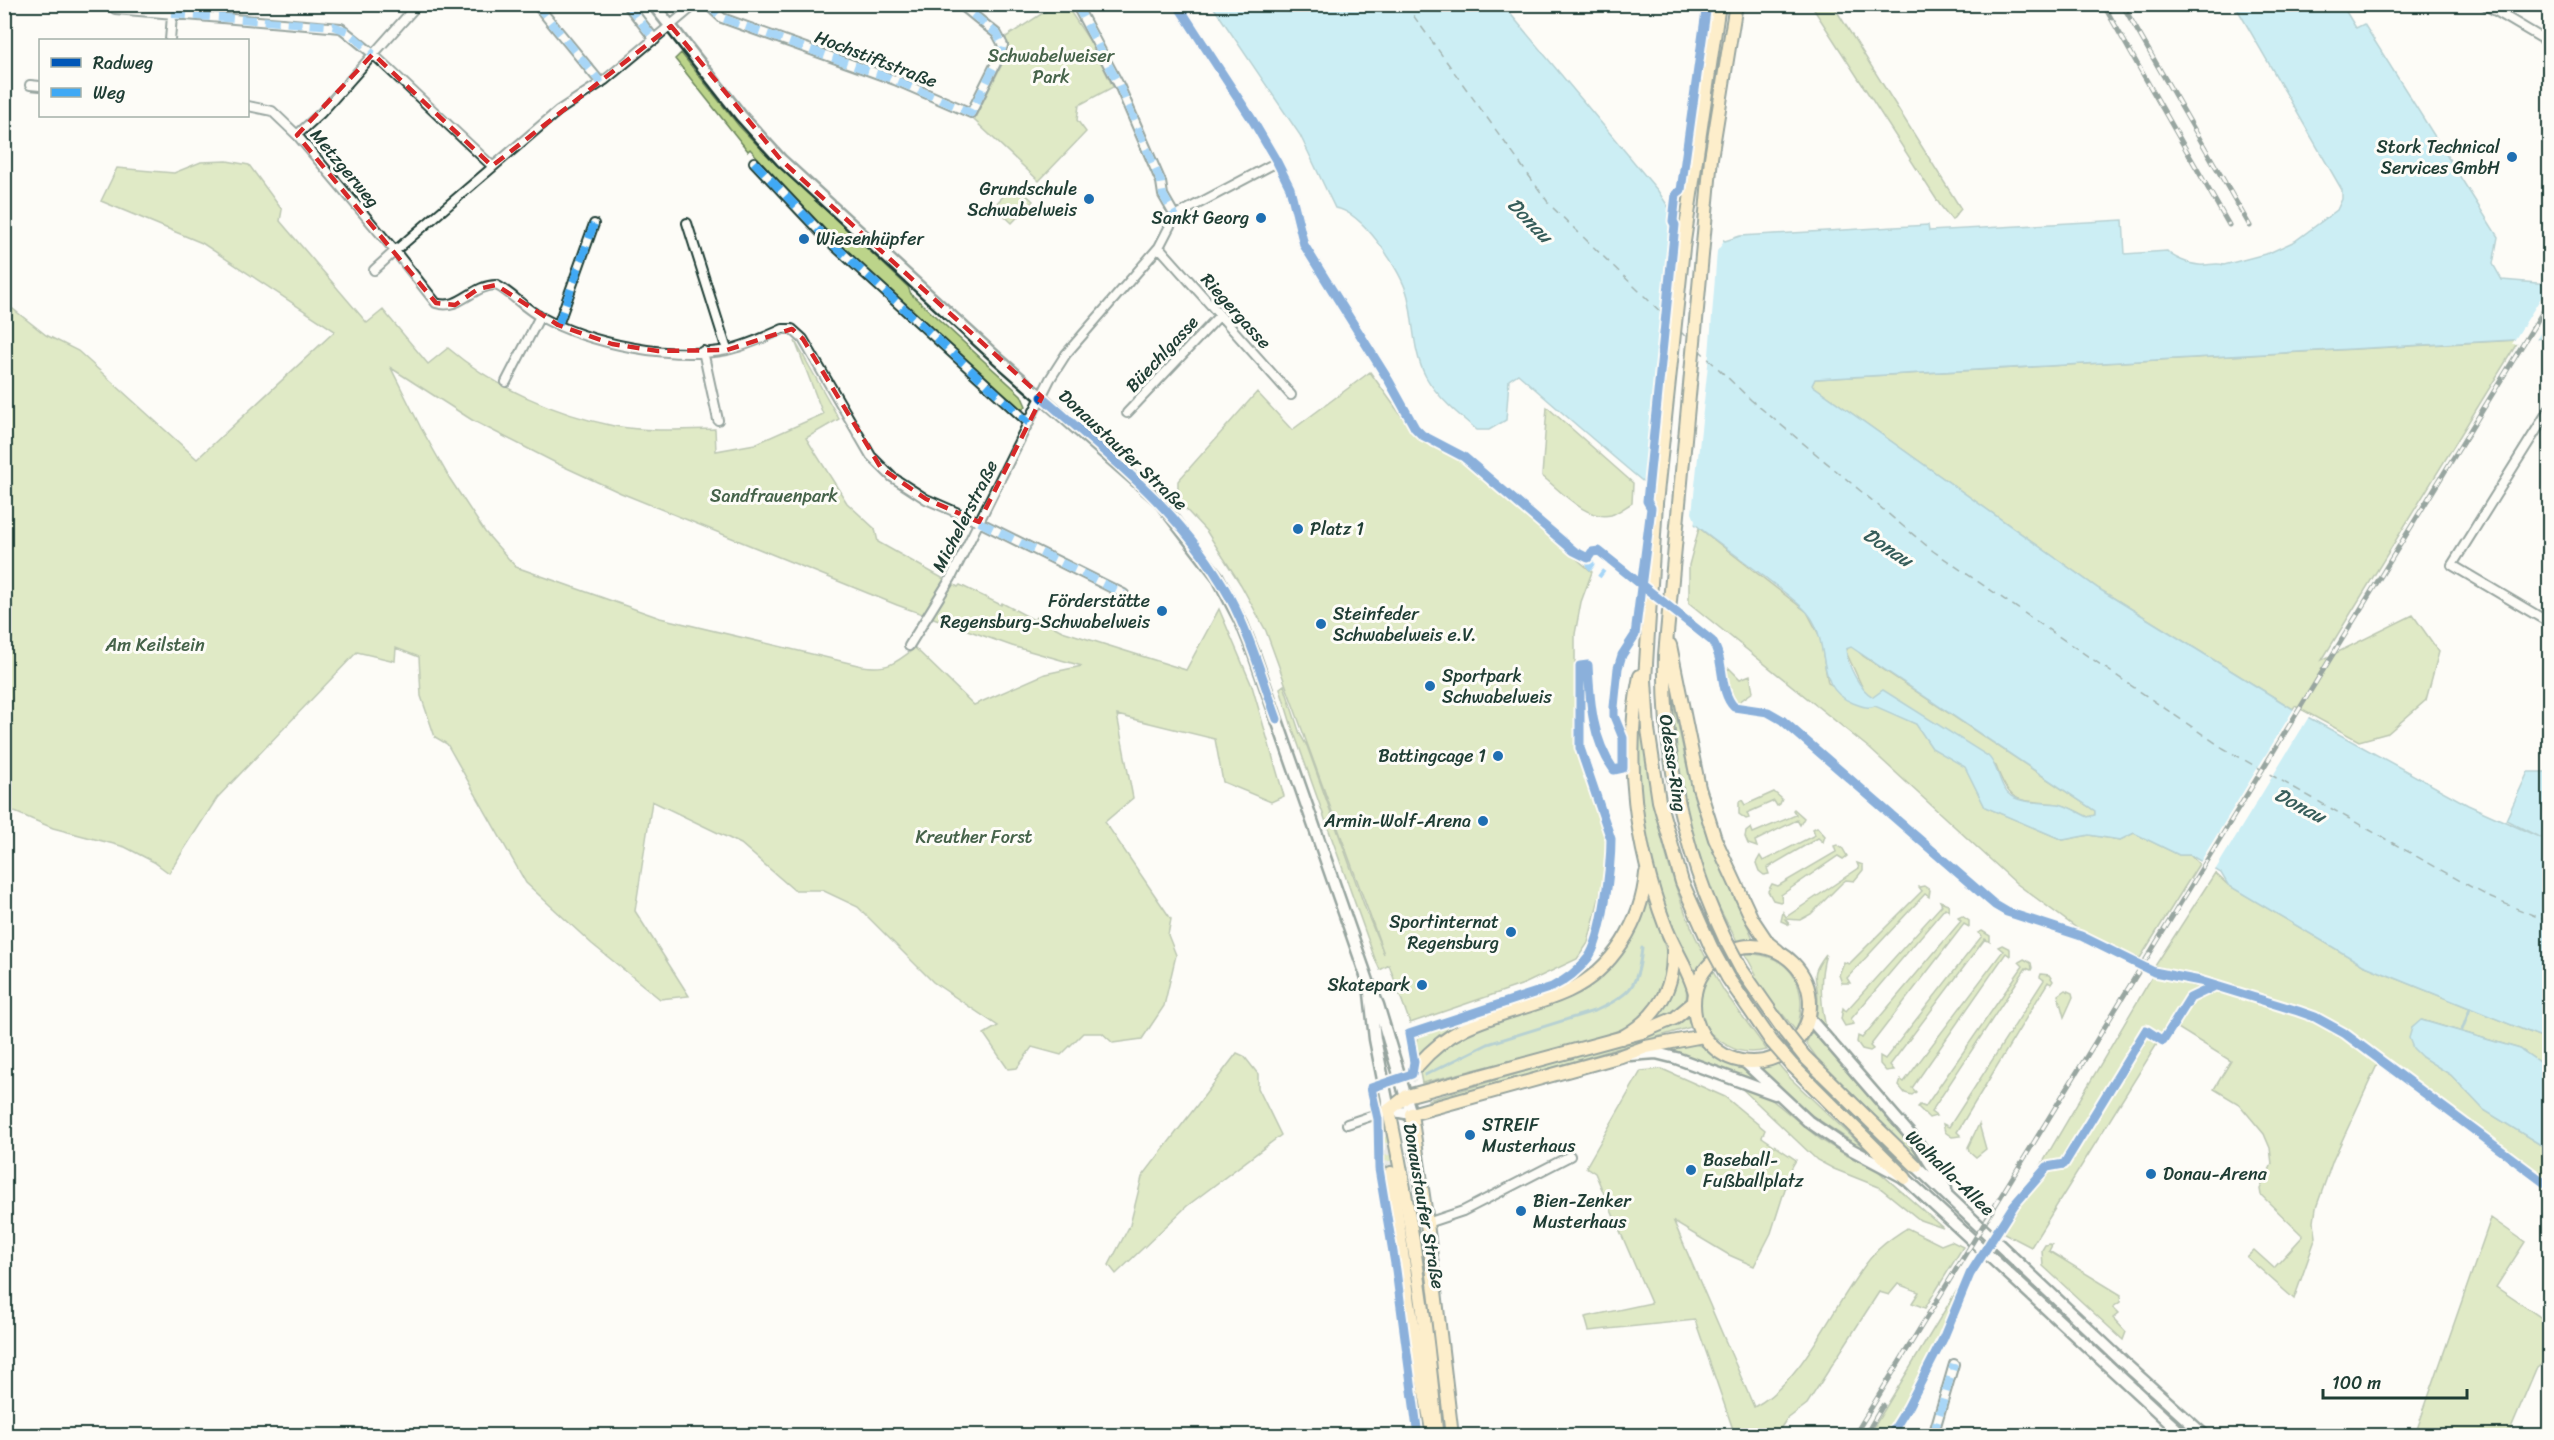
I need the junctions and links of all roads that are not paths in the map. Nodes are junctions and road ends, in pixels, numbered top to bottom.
1 (173, 4) edge
2 (418, 4) edge
3 (536, 4) edge
4 (627, 4) edge
5 (653, 4) edge
6 (696, 4) edge
7 (706, 4) edge
8 (960, 4) edge
9 (1076, 4) edge
10 (1177, 4) edge
11 (1719, 4) edge
12 (1736, 4) edge
13 (2484, 4) edge
14 (115, 9) dead end
15 (172, 14) junction
16 (671, 26) junction
17 (170, 39) edge
18 (655, 40) junction
19 (2548, 40) edge
20 (373, 54) junction
21 (601, 82) junction
22 (30, 84) dead end
23 (39, 86) edge
24 (249, 106) edge
25 (297, 135) junction
26 (754, 162) dead end
27 (1277, 162) junction
28 (492, 166) junction
29 (1175, 216) junction
30 (687, 223) dead end
31 (594, 224) dead end
32 (1159, 247) junction
33 (395, 251) junction
34 (374, 270) dead end
35 (540, 316) junction
36 (1219, 316) junction
37 (558, 325) junction
38 (727, 350) junction
39 (703, 351) junction
40 (1389, 381) dead end
41 (506, 382) dead end
42 (1291, 395) dead end
43 (1042, 397) junction
44 (2550, 408) edge
45 (1127, 413) dead end
46 (718, 420) dead end
47 (1029, 423) junction
48 (979, 522) junction
49 (1124, 594) dead end
50 (2550, 623) edge
51 (1667, 635) junction
52 (909, 646) dead end
53 (1646, 649) junction
54 (1646, 862) junction
55 (1673, 946) junction
56 (1778, 951) junction
57 (1741, 969) joint
58 (1728, 978) joint
59 (1369, 984) junction
60 (1694, 998) junction
61 (1809, 1018) junction
62 (1703, 1036) junction
63 (1621, 1038) junction
64 (1621, 1056) junction
65 (1745, 1062) junction
66 (1418, 1065) tunnel mouth
67 (1407, 1096) junction
68 (1779, 1096) junction
69 (1389, 1110) junction
70 (1412, 1114) junction
71 (1347, 1124) dead end
72 (1570, 1156) dead end
73 (1916, 1166) joint
74 (1390, 1173) tunnel mouth
75 (1905, 1178) junction
76 (1954, 1202) junction
77 (1427, 1223) junction
78 (1954, 1364) dead end
79 (1435, 1436) edge
80 (1452, 1436) edge
81 (1933, 1436) edge
82 (2184, 1436) edge
83 (2205, 1436) edge

1 - 15 street
2 - 20 street, Metzgerweg
3 - 21 street
4 - 18 street
5 - 16 main road, Donaustaufer Straße
6 - 16 street
7 - 8 street, Hochstiftstraße
9 - 29 street
10 - 27 street
11 - 53 main road, Odessa-Ring
12 - 51 main road, Odessa-Ring
13 - 19 street
14 - 15 street
15 - 17 street
15 - 20 street
16 - 18 street
16 - 43 main road, Donaustaufer Straße
18 - 21 street
20 - 25 street, Metzgerweg
20 - 28 street
21 - 28 street
22 - 23 street
24 - 25 street
25 - 33 street, Metzgerweg
26 - 47 street
27 - 29 street
27 - 40 street
28 - 33 street
29 - 32 street, Michelerstraße
30 - 38 street
31 - 37 street
32 - 36 street, Riegergasse
32 - 43 street, Michelerstraße
33 - 34 street
33 - 35 street, Metzgerweg
35 - 37 street
35 - 41 street
36 - 42 street, Riegergasse
36 - 45 street, Büechlgasse
37 - 39 street
38 - 39 street
38 - 48 street
39 - 46 street
43 - 47 street, Michelerstraße
43 - 59 main road, Donaustaufer Straße
44 - 50 street
47 - 48 street, Michelerstraße
48 - 49 street
48 - 52 street, Michelerstraße
51 - 56 main road
51 - 57 main road, Odessa-Ring, bridge
53 - 54 main road
53 - 58 main road, Odessa-Ring, bridge
54 - 55 main road
54 - 66 main road
55 - 60 main road
55 - 63 main road
56 - 60 main road
56 - 61 main road
57 - 73 main road, Walhalla-Allee, bridge
58 - 75 main road, Walhalla-Allee, bridge
59 - 67 main road, Donaustaufer Straße
59 - 69 main road, Donaustaufer Straße
60 - 62 main road
60 - 63 main road
61 - 65 main road
61 - 76 main road
62 - 64 main road
62 - 65 main road
63 - 67 main road
64 - 68 main road
64 - 70 main road
65 - 68 main road
67 - 69 main road
67 - 70 main road, Donaustaufer Straße
68 - 75 main road
69 - 70 main road
69 - 71 street
69 - 79 main road, Donaustaufer Straße
70 - 77 main road, Donaustaufer Straße
72 - 77 street, Donaustaufer Straße
73 - 76 main road, Walhalla-Allee
74 - 79 main road
75 - 82 main road, Walhalla-Allee
76 - 83 main road, Walhalla-Allee
77 - 80 main road, Donaustaufer Straße
78 - 81 street

